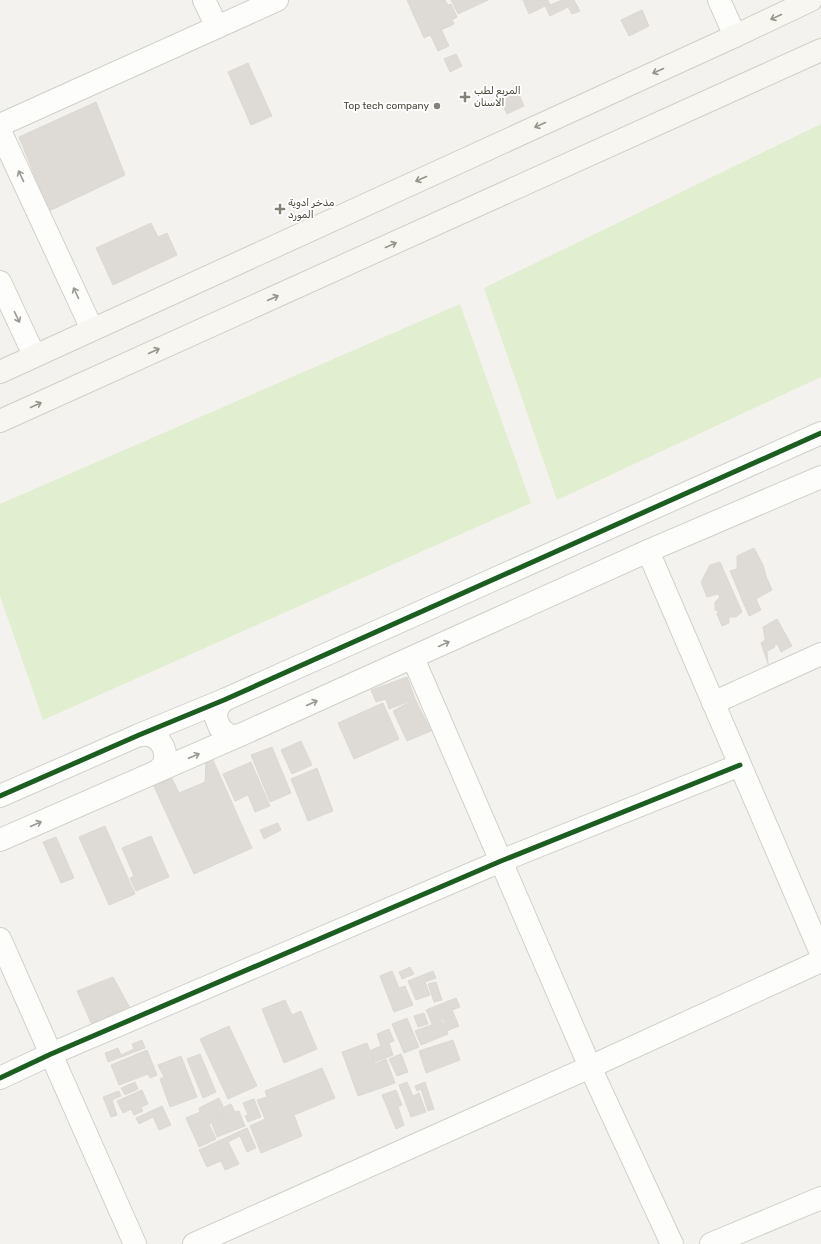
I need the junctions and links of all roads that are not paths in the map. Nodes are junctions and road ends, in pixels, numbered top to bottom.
1 (204, 0) edge
2 (277, 0) edge
3 (719, 0) edge
4 (811, 0) edge
5 (217, 27) junction
6 (735, 36) junction
7 (821, 50) edge
8 (0, 125) edge
9 (0, 131) edge
10 (0, 282) edge
11 (92, 329) junction
12 (34, 355) junction
13 (0, 372) edge
14 (0, 421) edge
15 (821, 433) edge
16 (821, 477) edge
17 (648, 551) junction
18 (821, 654) edge
19 (413, 658) junction
20 (224, 700) junction
21 (713, 703) junction
22 (139, 735) junction
23 (238, 736) junction
24 (740, 766) junction
25 (158, 771) junction
26 (0, 796) edge
27 (0, 840) edge
28 (501, 861) junction
29 (0, 939) edge
30 (821, 953) edge
31 (821, 961) edge
32 (51, 1054) junction
33 (590, 1067) junction
34 (0, 1078) edge
35 (821, 1198) edge
36 (136, 1244) edge
37 (194, 1244) edge
38 (672, 1244) edge
39 (711, 1244) edge

1 - 5 street
2 - 5 street
3 - 6 street
4 -> 6 main road
5 - 8 street
6 -> 11 main road
14 -> 7 main road
11 -> 9 street
10 -> 12 street
11 - 12 main road
12 - 13 main road
15 - 20 street
16 - 17 street
19 -> 17 street
17 - 21 street
18 - 21 street
23 -> 19 street
19 - 28 street
20 - 22 street
20 - 23 street
21 - 24 street
22 - 25 street
22 - 26 street
25 -> 23 street
24 - 28 street
24 - 30 street
27 -> 25 street
28 - 32 street
28 - 33 street
29 - 32 street
31 - 33 street
32 - 34 street
32 - 36 street
33 - 37 street
33 - 38 street
35 - 39 street

